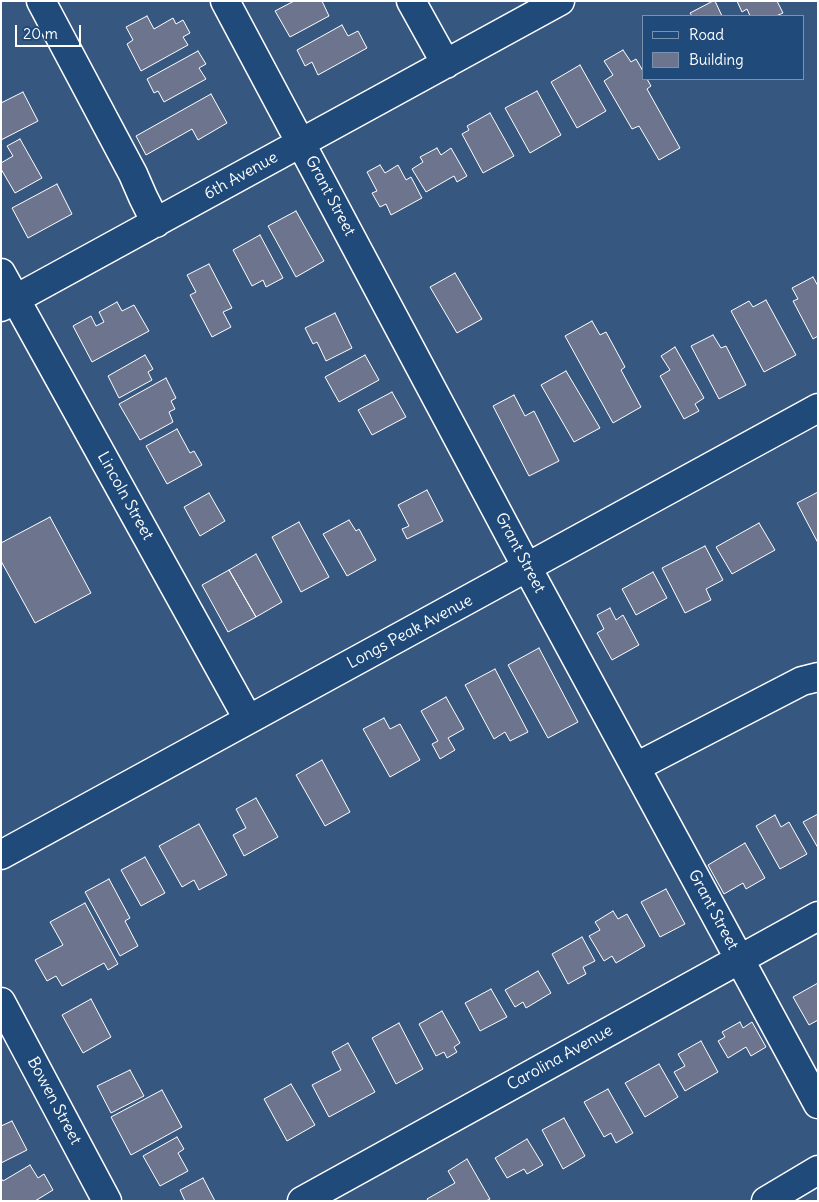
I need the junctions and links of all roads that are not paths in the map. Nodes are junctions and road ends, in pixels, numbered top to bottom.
1 (42, 1) edge
2 (225, 1) edge
3 (411, 1) edge
4 (560, 1) edge
5 (446, 64) junction
6 (301, 143) junction
7 (156, 223) junction
8 (1, 273) edge
9 (8, 303) edge
10 (818, 408) edge
11 (528, 568) junction
12 (818, 677) edge
13 (248, 719) junction
14 (636, 767) junction
15 (1, 855) edge
16 (818, 916) edge
17 (740, 959) junction
18 (1, 1002) edge
19 (818, 1104) edge
20 (818, 1170) edge
21 (107, 1201) edge
22 (302, 1201) edge
23 (766, 1201) edge

1 - 7 street
2 - 6 street, Grant Street
3 - 5 street
4 - 5 street, 6th Avenue
5 - 6 street, 6th Avenue
6 - 7 street, 6th Avenue
6 - 11 street, Grant Street
7 - 9 street, 6th Avenue
8 - 9 street, Lincoln Street
9 - 13 street, Lincoln Street
10 - 11 street, Longs Peak Avenue
11 - 13 street, Longs Peak Avenue
11 - 14 street, Grant Street
12 - 14 street
13 - 15 street, Longs Peak Avenue
14 - 17 street, Grant Street
16 - 17 street, Carolina Avenue
17 - 19 street, Grant Street
17 - 22 street, Carolina Avenue
18 - 21 street, Bowen Street
20 - 23 street

